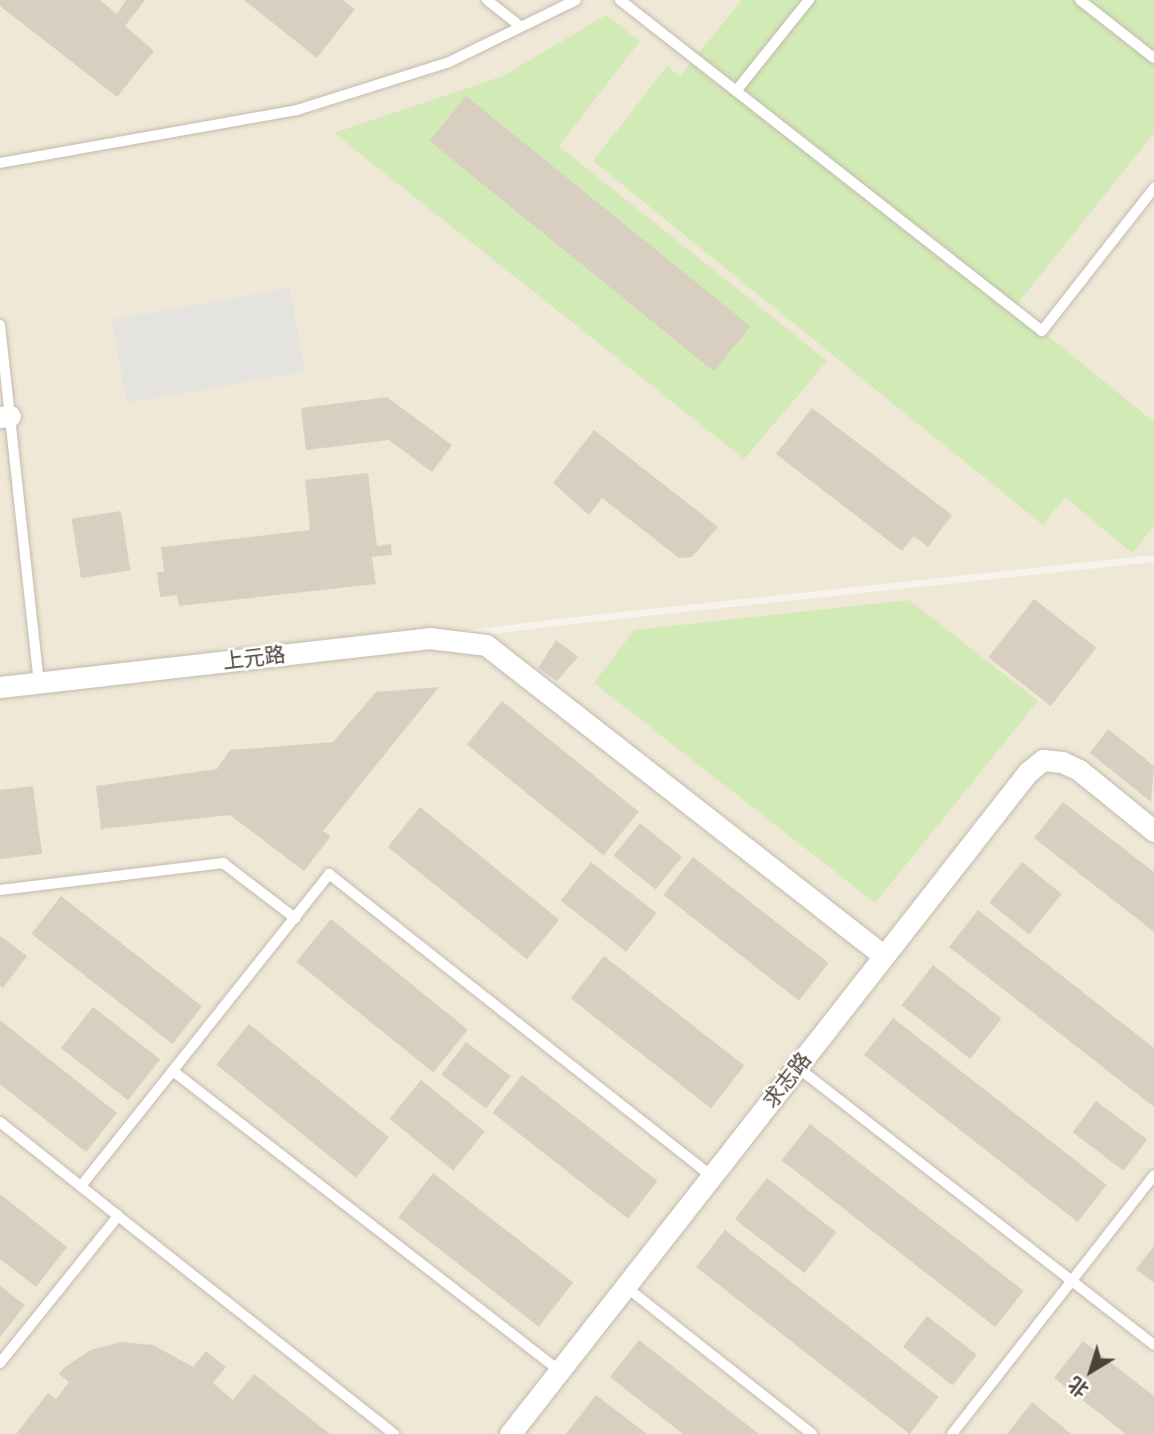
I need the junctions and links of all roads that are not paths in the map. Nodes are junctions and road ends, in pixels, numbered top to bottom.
1 (486, 0) edge
2 (576, 0) edge
3 (620, 0) edge
4 (809, 0) edge
5 (1080, 0) edge
6 (520, 26) junction
7 (1154, 58) edge
8 (736, 91) junction
9 (0, 163) edge
10 (1154, 188) edge
11 (0, 325) edge
12 (5, 417) edge
13 (39, 682) junction
14 (0, 687) edge
15 (1154, 831) edge
16 (0, 890) edge
17 (295, 918) junction
18 (884, 956) junction
19 (797, 1067) junction
20 (173, 1071) junction
21 (0, 1122) edge
22 (1154, 1175) edge
23 (712, 1176) junction
24 (81, 1186) junction
25 (118, 1216) junction
26 (1072, 1281) junction
27 (626, 1287) junction
28 (1154, 1345) edge
29 (0, 1363) edge
30 (559, 1370) junction
31 (394, 1434) edge
32 (510, 1434) edge
33 (812, 1434) edge
34 (952, 1434) edge

1 - 6 lane
2 - 6 lane
3 - 8 lane
4 - 8 lane
5 - 7 lane
6 - 9 lane
8 - 10 lane
11 - 12 lane
12 - 13 lane
13 - 14 street, 上元路
13 - 18 street, 上元路
15 - 18 street, 求志路
16 - 17 lane
17 - 20 lane
17 - 23 lane
18 - 19 street, 求志路
19 - 23 street, 求志路
19 - 26 lane
20 - 24 lane
20 - 30 lane
21 - 24 lane
22 - 26 lane
23 - 27 street, 求志路
24 - 25 lane
25 - 29 lane
25 - 31 lane
26 - 28 lane
26 - 34 lane
27 - 30 street, 求志路
27 - 33 lane
30 - 32 street, 求志路

